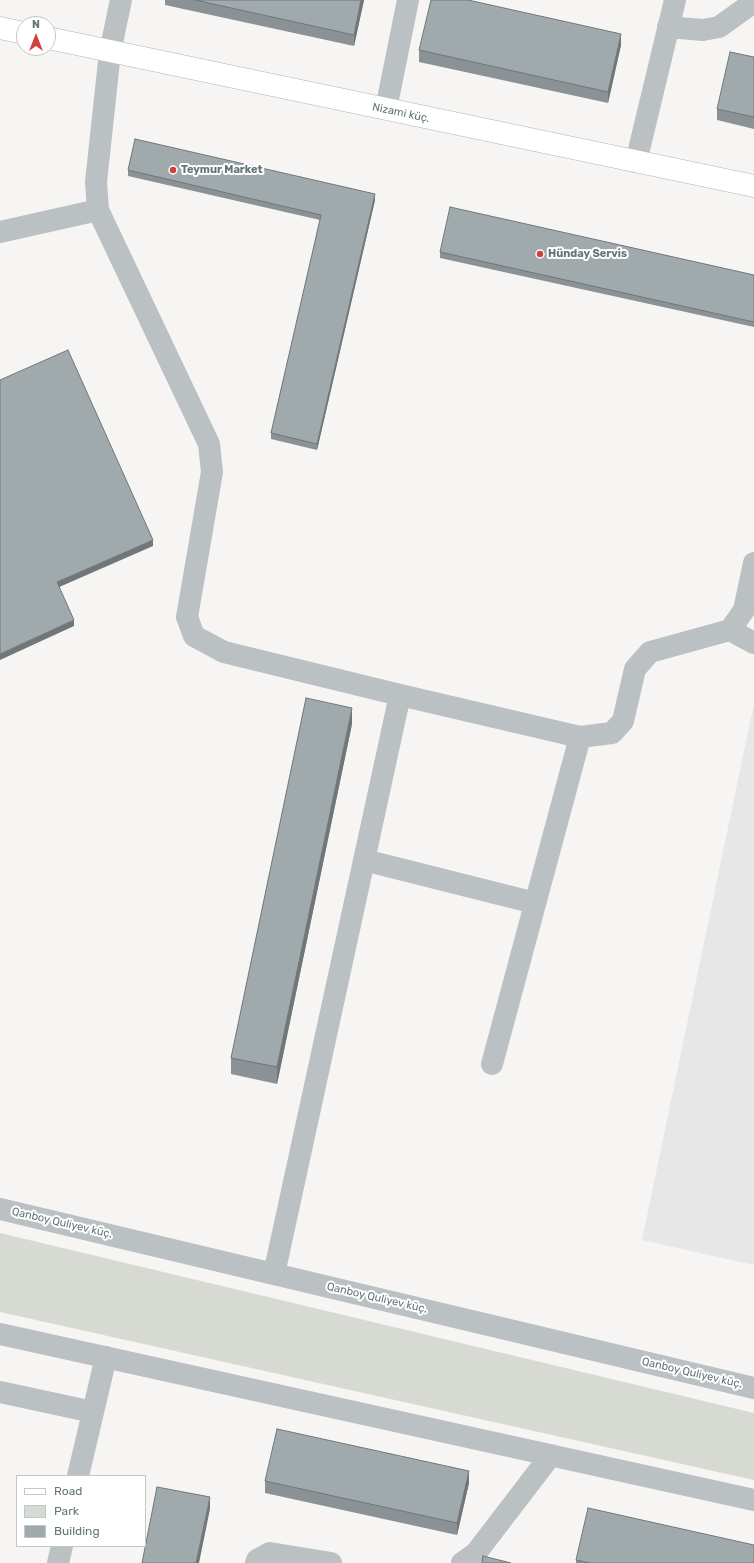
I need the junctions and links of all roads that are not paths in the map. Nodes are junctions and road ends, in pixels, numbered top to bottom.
1 (121, 0) edge
2 (408, 0) edge
3 (675, 0) edge
4 (754, 2) edge
5 (668, 27) junction
6 (0, 28) edge
7 (16, 31) edge
8 (56, 40) edge
9 (110, 52) junction
10 (386, 110) junction
11 (636, 162) junction
12 (754, 186) edge
13 (98, 210) junction
14 (0, 232) edge
15 (754, 563) edge
16 (730, 630) junction
17 (754, 643) edge
18 (400, 695) junction
19 (580, 737) junction
20 (364, 860) junction
21 (535, 903) junction
22 (492, 1064) dead end
23 (0, 1208) edge
24 (274, 1274) junction
25 (0, 1334) edge
26 (106, 1357) junction
27 (754, 1388) edge
28 (0, 1392) edge
29 (93, 1412) junction
30 (551, 1455) junction
31 (78, 1475) edge
32 (754, 1500) edge
33 (62, 1547) edge
34 (58, 1563) edge
35 (256, 1563) edge
36 (331, 1563) edge
37 (462, 1563) edge

1 - 9 street
2 - 10 street
3 - 5 street
4 - 5 street
5 - 11 street
6 - 7 main road
8 - 9 main road, Nizami küç.
9 - 10 main road, Nizami küç.
9 - 13 street
10 - 11 main road, Nizami küç.
11 - 12 main road, Nizami küç.
13 - 14 street
13 - 18 street
15 - 16 street
16 - 17 street
16 - 19 street
18 - 19 street
18 - 20 street
19 - 21 street
20 - 21 street
20 - 24 street
21 - 22 street
23 - 24 street, Qanboy Quliyev küç.
24 - 27 street, Qanboy Quliyev küç.
25 - 26 street
26 - 29 street
26 - 30 street
28 - 29 street
29 - 31 street
30 - 32 street
30 - 37 street
33 - 34 street
35 - 36 street

